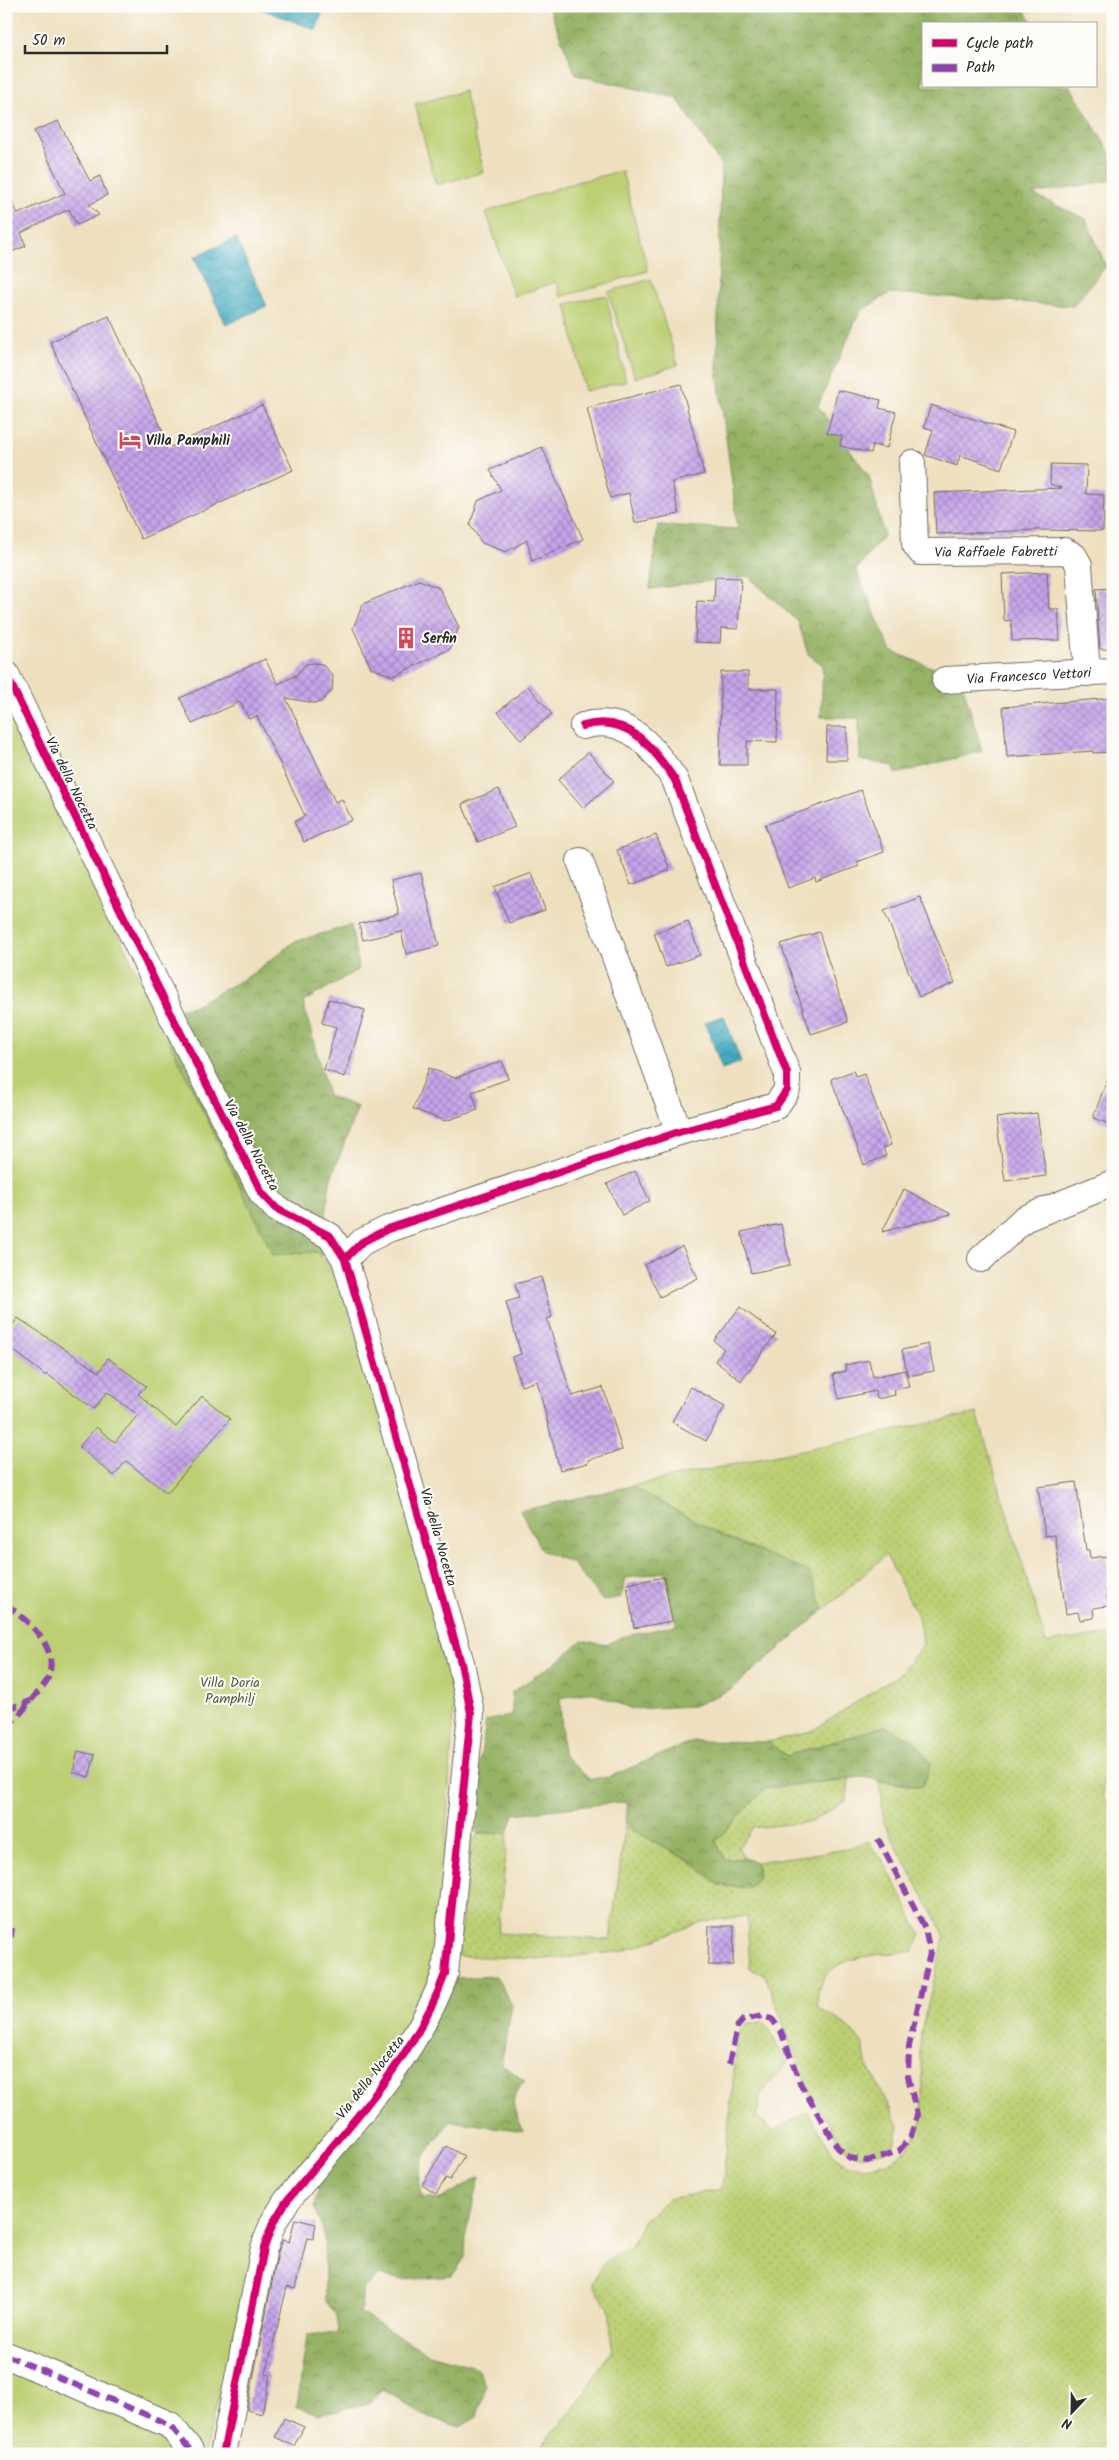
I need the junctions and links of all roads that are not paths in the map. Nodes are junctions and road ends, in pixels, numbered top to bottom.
1 (912, 463) dead end
2 (1100, 672) edge
3 (6, 674) edge
4 (945, 680) dead end
5 (583, 726) dead end
6 (580, 861) dead end
7 (679, 1132) junction
8 (1113, 1183) edge
9 (345, 1259) junction
10 (981, 1259) dead end
11 (6, 2355) edge
12 (188, 2454) edge
13 (223, 2454) edge

1 - 2 street, Via Raffaele Fabretti
2 - 4 street, Via Francesco Vettori
3 - 9 street, Via della Nocetta
5 - 7 street
6 - 7 street
7 - 9 street
8 - 10 street
9 - 13 street, Via della Nocetta
11 - 12 street

